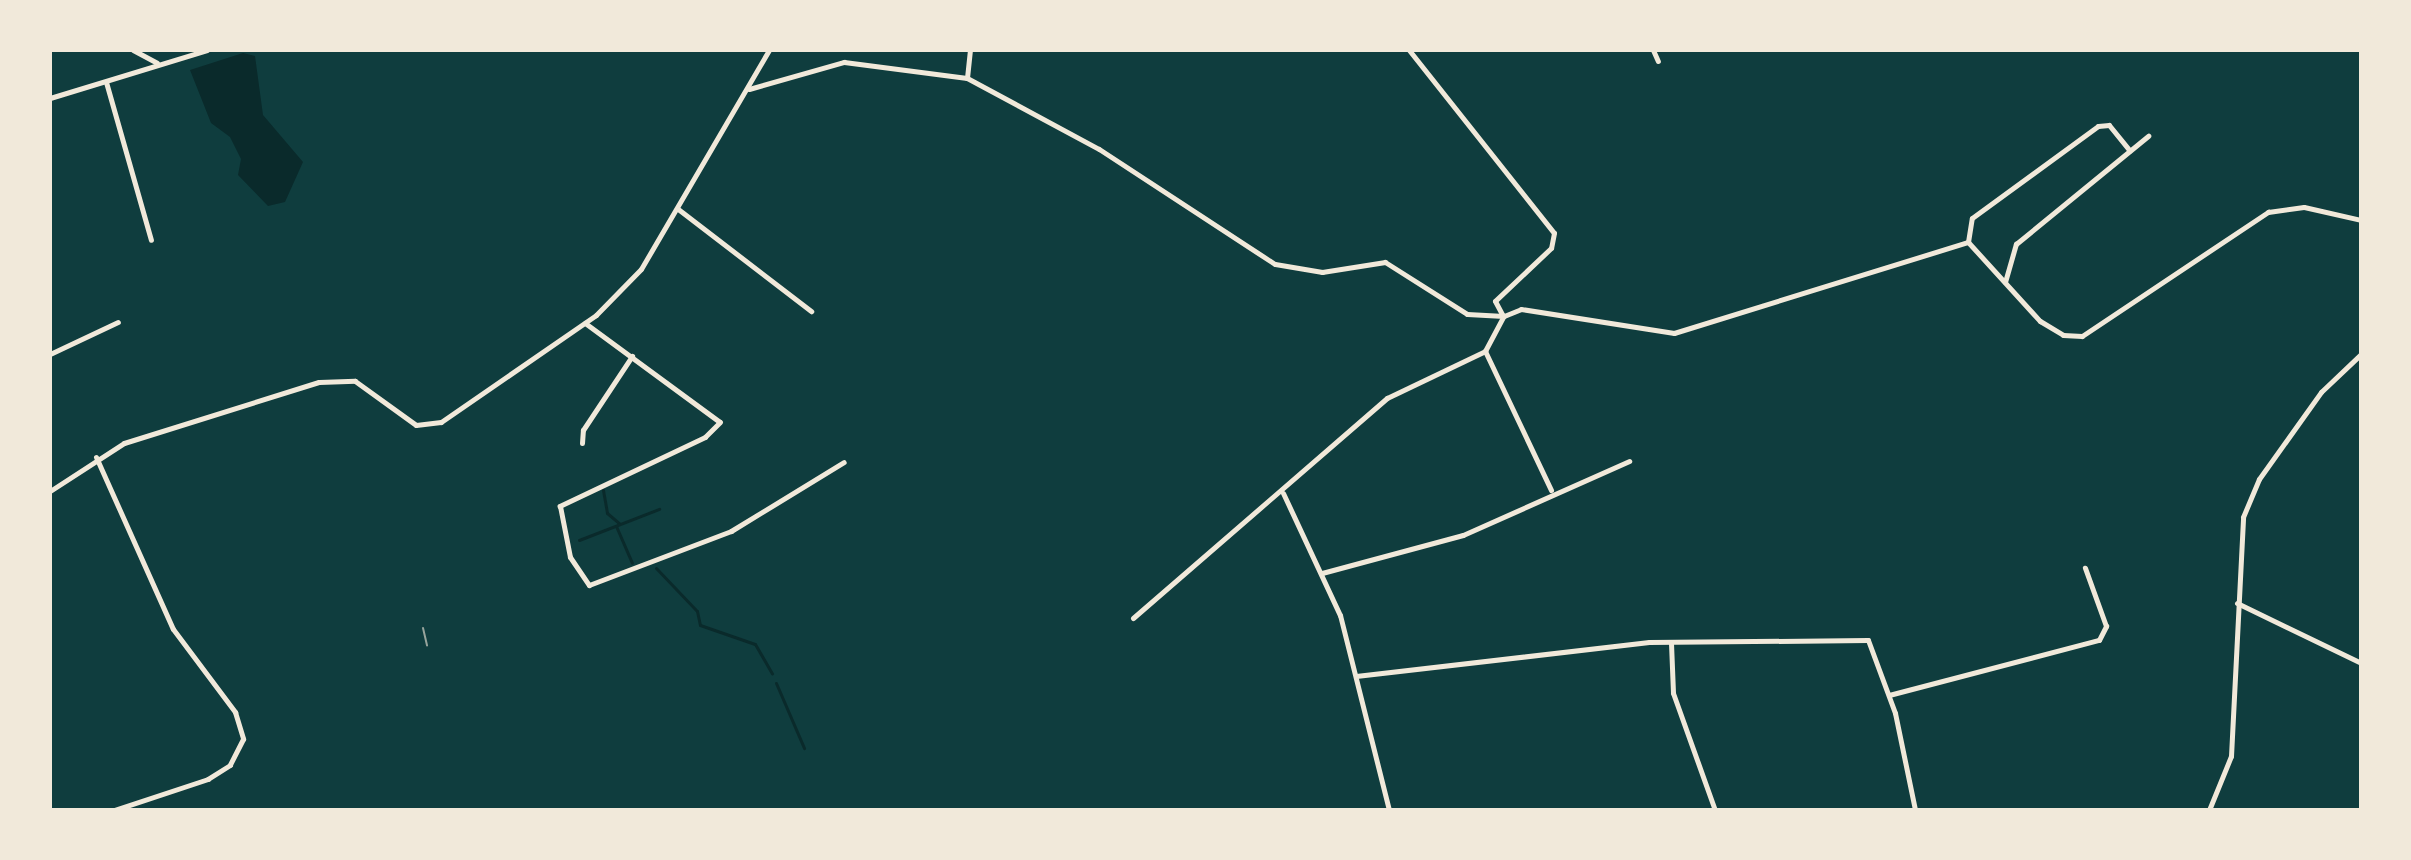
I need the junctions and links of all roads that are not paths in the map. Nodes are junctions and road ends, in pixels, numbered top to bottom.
1 (133, 50) edge
2 (207, 50) edge
3 (769, 50) edge
4 (970, 50) edge
5 (1409, 50) edge
6 (1653, 50) edge
7 (1658, 61) dead end
8 (158, 64) junction
9 (967, 78) junction
10 (106, 82) junction
11 (748, 89) junction
12 (50, 98) edge
13 (2148, 136) dead end
14 (2130, 151) junction
15 (678, 209) junction
16 (2361, 220) edge
17 (151, 240) dead end
18 (1968, 242) junction
19 (2005, 282) junction
20 (811, 311) dead end
21 (1504, 316) junction
22 (118, 322) dead end
23 (585, 323) junction
24 (1485, 351) junction
25 (50, 354) edge
26 (2361, 354) edge
27 (632, 356) junction
28 (582, 443) dead end
29 (96, 457) junction
30 (1629, 461) dead end
31 (844, 462) dead end
32 (1551, 490) junction
33 (50, 491) edge
34 (1283, 493) junction
35 (2085, 568) dead end
36 (1322, 573) junction
37 (2237, 603) junction
38 (1133, 618) dead end
39 (1671, 643) junction
40 (2361, 663) edge
41 (1356, 676) junction
42 (1889, 695) junction
43 (114, 810) edge
44 (1389, 810) edge
45 (1715, 810) edge
46 (1915, 810) edge
47 (2209, 810) edge

1 - 8 street
2 - 8 street
3 - 11 street
4 - 9 street
5 - 21 street
6 - 7 street
8 - 10 street
9 - 11 street
9 - 21 street
10 - 12 street
10 - 17 street
11 - 15 street
13 - 14 street
14 - 18 street
14 - 19 street
15 - 20 street
15 - 23 street
16 - 19 street
18 - 19 street
18 - 21 street
21 - 24 street
22 - 25 street
23 - 27 street
23 - 29 street
24 - 32 street
24 - 34 street
26 - 37 street
27 - 28 street
27 - 31 street
29 - 33 street
29 - 43 street
30 - 32 street
32 - 36 street
34 - 36 street
34 - 38 street
35 - 42 street
36 - 41 street
37 - 40 street
37 - 47 street
39 - 41 street
39 - 42 street
39 - 45 street
41 - 44 street
42 - 46 street

